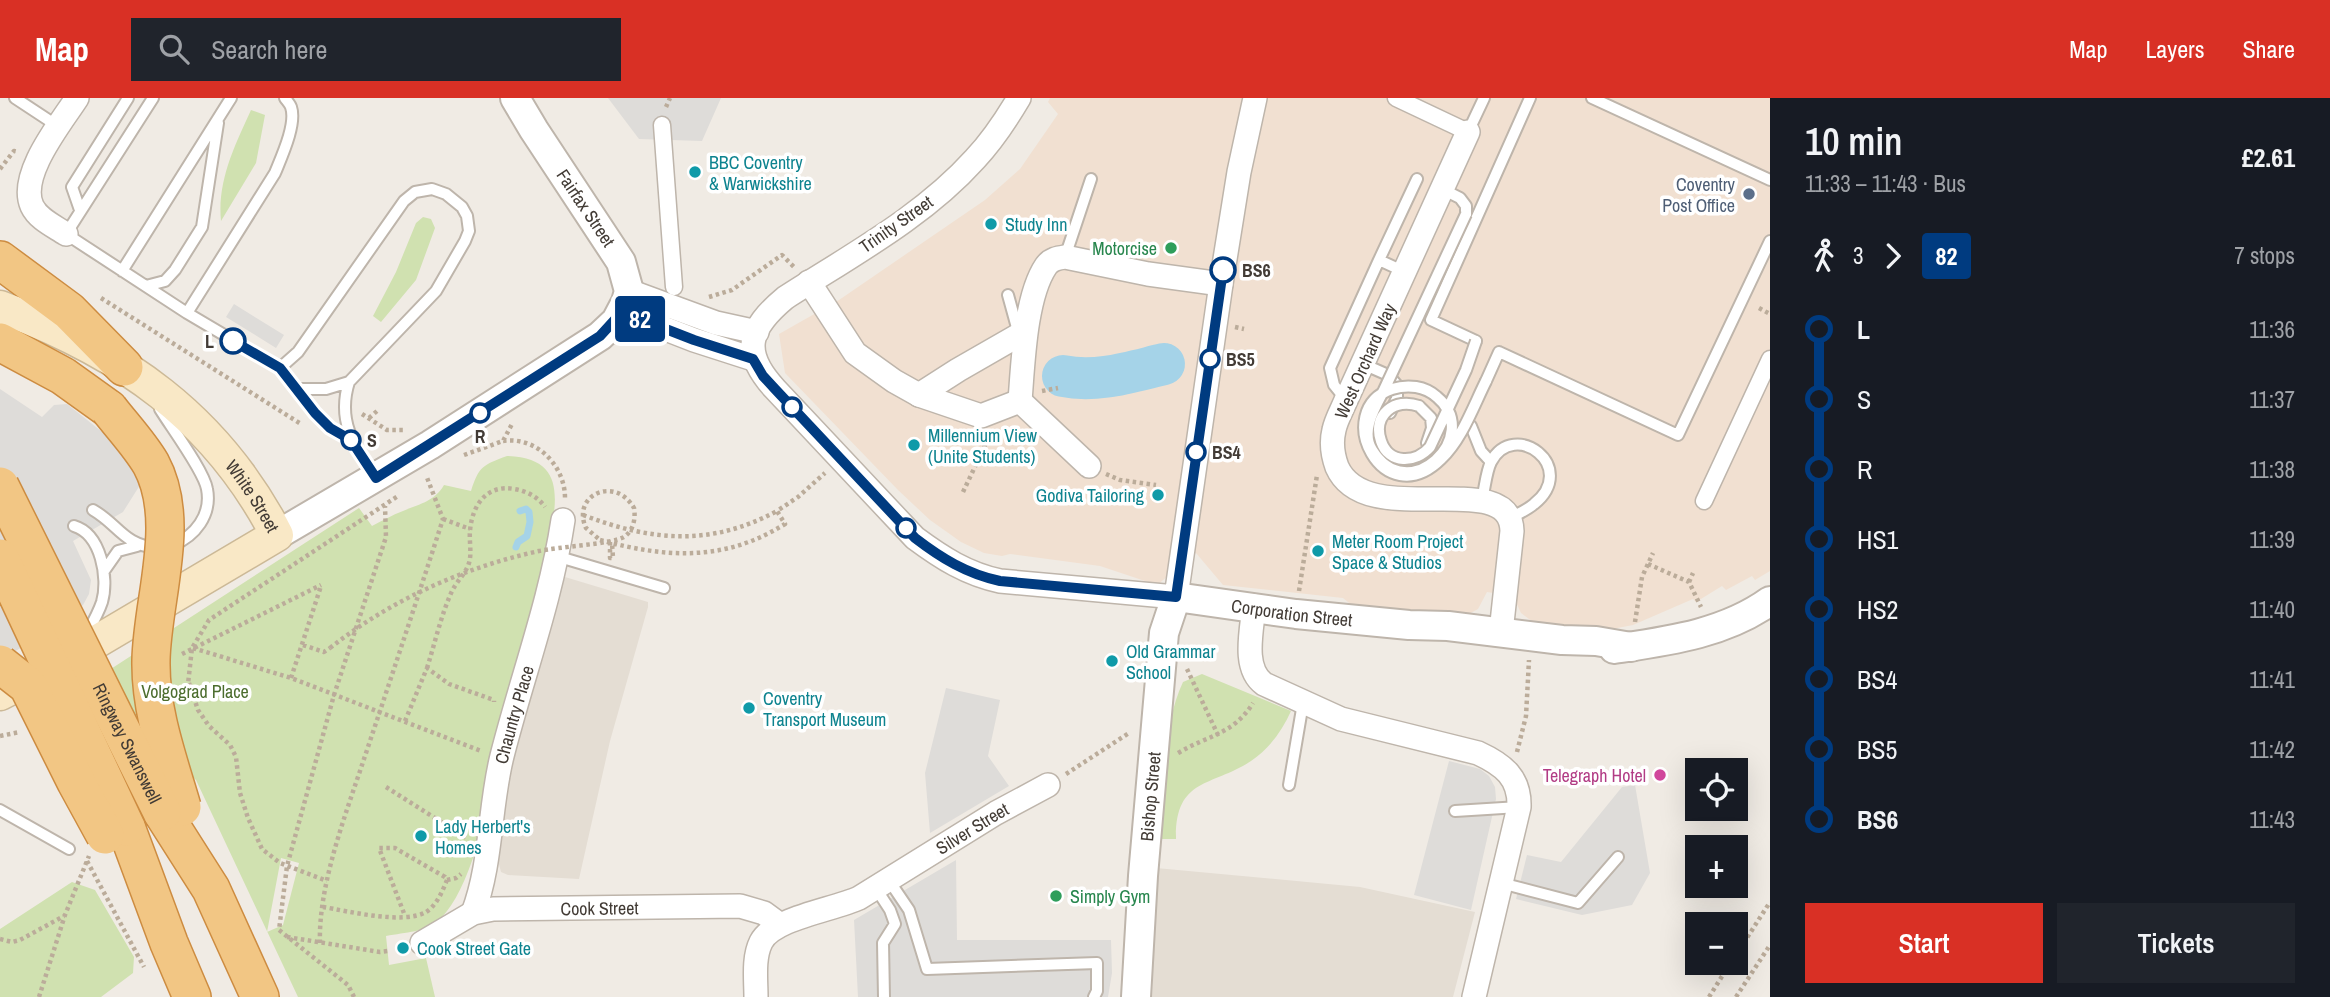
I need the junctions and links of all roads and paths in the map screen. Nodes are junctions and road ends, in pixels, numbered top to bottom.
1 (15, 98) edge
2 (77, 98) edge
3 (128, 98) edge
4 (153, 98) edge
5 (231, 98) edge
6 (285, 98) edge
7 (496, 98) edge
8 (515, 98) edge
9 (1019, 98) edge
10 (1396, 98) edge
11 (1484, 98) edge
12 (1530, 98) edge
13 (1592, 98) edge
14 (1254, 100) edge
15 (219, 118) junction
16 (662, 125) dead end
17 (59, 127) junction
18 (534, 130) junction
19 (1468, 132) junction
20 (1417, 178) dead end
21 (1091, 179) dead end
22 (1770, 180) edge
23 (1442, 189) junction
24 (80, 210) junction
25 (66, 234) junction
26 (1770, 241) edge
27 (1065, 257) junction
28 (0, 260) edge
29 (1379, 260) junction
30 (122, 271) junction
31 (1405, 272) junction
32 (809, 282) junction
33 (1221, 284) junction
34 (146, 286) junction
35 (674, 287) joint
36 (89, 291) dead end
37 (1008, 295) dead end
38 (625, 301) junction
39 (0, 306) edge
40 (1759, 309) dead end
41 (187, 313) junction
42 (1770, 314) edge
43 (1022, 331) junction
44 (757, 332) junction
45 (0, 342) edge
46 (753, 359) junction
47 (1770, 359) edge
48 (1363, 364) junction
49 (280, 368) junction
50 (132, 372) junction
51 (349, 382) junction
52 (296, 389) junction
53 (919, 395) junction
54 (1346, 400) junction
55 (1020, 401) junction
56 (377, 411) dead end
57 (992, 412) junction
58 (369, 418) dead end
59 (515, 418) dead end
60 (307, 421) dead end
61 (1471, 426) dead end
62 (351, 440) junction
63 (502, 441) junction
64 (1333, 455) junction
65 (460, 456) dead end
66 (1491, 462) junction
67 (1088, 466) joint
68 (432, 469) dead end
69 (426, 474) junction
70 (376, 478) junction
71 (819, 478) dead end
72 (415, 482) dead end
73 (1156, 485) dead end
74 (0, 486) edge
75 (405, 490) dead end
76 (963, 492) dead end
77 (1482, 499) junction
78 (1704, 501) dead end
79 (385, 506) junction
80 (93, 510) dead end
81 (777, 511) junction
82 (557, 514) junction
83 (1510, 518) junction
84 (443, 519) junction
85 (74, 526) dead end
86 (470, 529) junction
87 (277, 535) junction
88 (611, 542) junction
89 (140, 546) junction
90 (548, 551) junction
91 (1653, 553) dead end
92 (0, 558) edge
93 (1648, 564) junction
94 (104, 571) junction
95 (1693, 573) dead end
96 (664, 589) dead end
97 (1176, 597) junction
98 (1254, 606) junction
99 (1767, 611) edge
100 (1296, 614) junction
101 (1409, 625) junction
102 (1501, 632) junction
103 (303, 645) junction
104 (77, 647) junction
105 (1631, 647) junction
106 (192, 648) junction
107 (1530, 649) junction
108 (1162, 655) junction
109 (0, 664) edge
110 (427, 668) junction
111 (291, 678) junction
112 (0, 682) edge
113 (188, 682) dead end
114 (1264, 684) junction
115 (498, 688) dead end
116 (0, 694) edge
117 (334, 695) junction
118 (494, 700) junction
119 (1303, 703) junction
120 (494, 709) dead end
121 (380, 712) junction
122 (1157, 716) junction
123 (405, 721) junction
124 (1218, 735) junction
125 (485, 743) dead end
126 (483, 752) junction
127 (1153, 756) junction
128 (482, 763) dead end
129 (1511, 776) junction
130 (1048, 785) joint
131 (1289, 785) dead end
132 (386, 787) dead end
133 (1519, 807) junction
134 (172, 809) junction
135 (0, 810) edge
136 (1455, 811) dead end
137 (106, 841) junction
138 (474, 842) dead end
139 (69, 849) joint
140 (1618, 857) dead end
141 (287, 866) junction
142 (462, 874) dead end
143 (447, 880) junction
144 (327, 881) junction
145 (882, 883) junction
146 (1501, 883) junction
147 (1770, 902) edge
148 (323, 907) junction
149 (473, 913) junction
150 (65, 915) junction
151 (405, 916) junction
152 (779, 925) junction
153 (1748, 936) edge
154 (286, 937) junction
155 (0, 939) edge
156 (320, 943) junction
157 (422, 943) dead end
158 (1770, 945) edge
159 (388, 951) dead end
160 (148, 974) dead end
161 (1723, 975) edge
162 (39, 997) edge
163 (192, 997) edge
164 (260, 997) edge
165 (354, 997) edge
166 (756, 997) edge
167 (884, 997) edge
168 (1094, 997) edge
169 (1136, 997) edge
170 (1474, 997) edge
171 (1709, 997) edge
172 (1736, 997) edge

1 - 17 lane
2 - 17 street
3 - 24 lane
4 - 24 lane
5 - 15 lane
6 - 41 lane
7 - 18 street, Fairfax Street
8 - 18 street, Fairfax Street
9 - 32 street, Trinity Street
10 - 19 street
11 - 19 lane
12 - 48 lane, bridge
13 - 22 lane
14 - 33 street
15 - 30 lane
15 - 34 lane
16 - 35 street
17 - 25 street
18 - 38 street, Fairfax Street
19 - 23 street, West Orchard Way
20 - 29 lane
21 - 27 lane
23 - 26 lane, bridge
23 - 31 street, West Orchard Way
24 - 25 lane
25 - 30 lane
27 - 33 street
27 - 43 street
28 - 50 highway
29 - 31 lane
29 - 54 lane
30 - 34 lane
31 - 48 street, West Orchard Way
32 - 35 path
32 - 44 street, Trinity Street
32 - 53 street
33 - 97 street
34 - 41 lane
36 - 60 path
37 - 43 lane
38 - 44 street
38 - 46 street
38 - 70 street
39 - 50 main road, White Street
40 - 42 path
41 - 49 lane
43 - 53 street
43 - 55 street
44 - 46 street
45 - 134 highway, bridge
46 - 97 street
47 - 78 street
48 - 54 street, West Orchard Way
49 - 51 lane
49 - 52 lane
50 - 87 main road, White Street
50 - 89 lane
51 - 52 lane
51 - 62 lane
52 - 62 lane
53 - 57 street
54 - 64 street, West Orchard Way
55 - 57 street
55 - 67 street
56 - 58 path
57 - 76 path
59 - 63 path
61 - 66 lane
62 - 70 lane
63 - 65 path
63 - 82 path
64 - 77 street
64 - 100 path
66 - 77 lane
66 - 83 lane
67 - 73 path
68 - 69 path
69 - 72 path
69 - 84 path
70 - 87 street
71 - 81 path
74 - 134 highway, Ringway Swanswell, bridge
75 - 79 path
77 - 83 street
79 - 106 path
79 - 117 path
80 - 89 lane
81 - 82 path
81 - 88 path
82 - 86 path
82 - 90 street, Chauntry Place
83 - 102 street
84 - 86 path
84 - 121 path
85 - 94 lane
86 - 110 path
87 - 104 main road, White Street
88 - 88 path, bridge
88 - 90 path, bridge
89 - 94 lane
90 - 96 lane
90 - 103 path, bridge
90 - 149 street, Chauntry Place
91 - 93 path
92 - 137 highway, Ringway Swanswell, bridge
93 - 95 path
93 - 105 path
94 - 104 lane
97 - 98 street, Corporation Street
97 - 108 street, Bishop Street
98 - 100 street, Corporation Street
98 - 114 street
99 - 105 street, Corporation Street
100 - 101 street, Corporation Street
101 - 102 street, Corporation Street
101 - 107 street, Corporation Street
102 - 105 street, Corporation Street
103 - 106 path
103 - 111 path
104 - 112 lane
104 - 116 main road, White Street
105 - 107 street, Corporation Street
106 - 111 path
107 - 129 path
108 - 122 street, Bishop Street
108 - 124 path
109 - 137 highway, bridge
110 - 118 path
110 - 123 path
111 - 117 path
113 - 141 path
114 - 119 street
114 - 124 path
115 - 118 path
117 - 121 path
117 - 141 path
118 - 120 path
119 - 129 street
119 - 131 lane
121 - 123 path
121 - 144 path
122 - 127 street, Bishop Street
122 - 130 path
123 - 126 path
124 - 127 path
125 - 126 path
126 - 128 path
127 - 169 street, Bishop Street
129 - 133 street
130 - 145 street, Silver Street
132 - 138 path
133 - 136 lane
133 - 146 street
134 - 164 highway, Ringway Swanswell
135 - 139 lane
137 - 139 path
137 - 150 path
137 - 160 path
137 - 163 highway, Ringway Swanswell
140 - 146 lane
141 - 144 path
141 - 154 path
142 - 143 path
143 - 151 path
143 - 151 path
144 - 148 path
145 - 152 street, Silver Street
145 - 167 lane
145 - 168 lane
146 - 170 street
147 - 153 path
148 - 151 path
148 - 156 path
149 - 152 street, Cook Street
149 - 157 street, Cook Street
150 - 155 path
150 - 162 path
152 - 166 street
154 - 156 path
154 - 165 path
156 - 159 path
158 - 172 path
161 - 171 path

